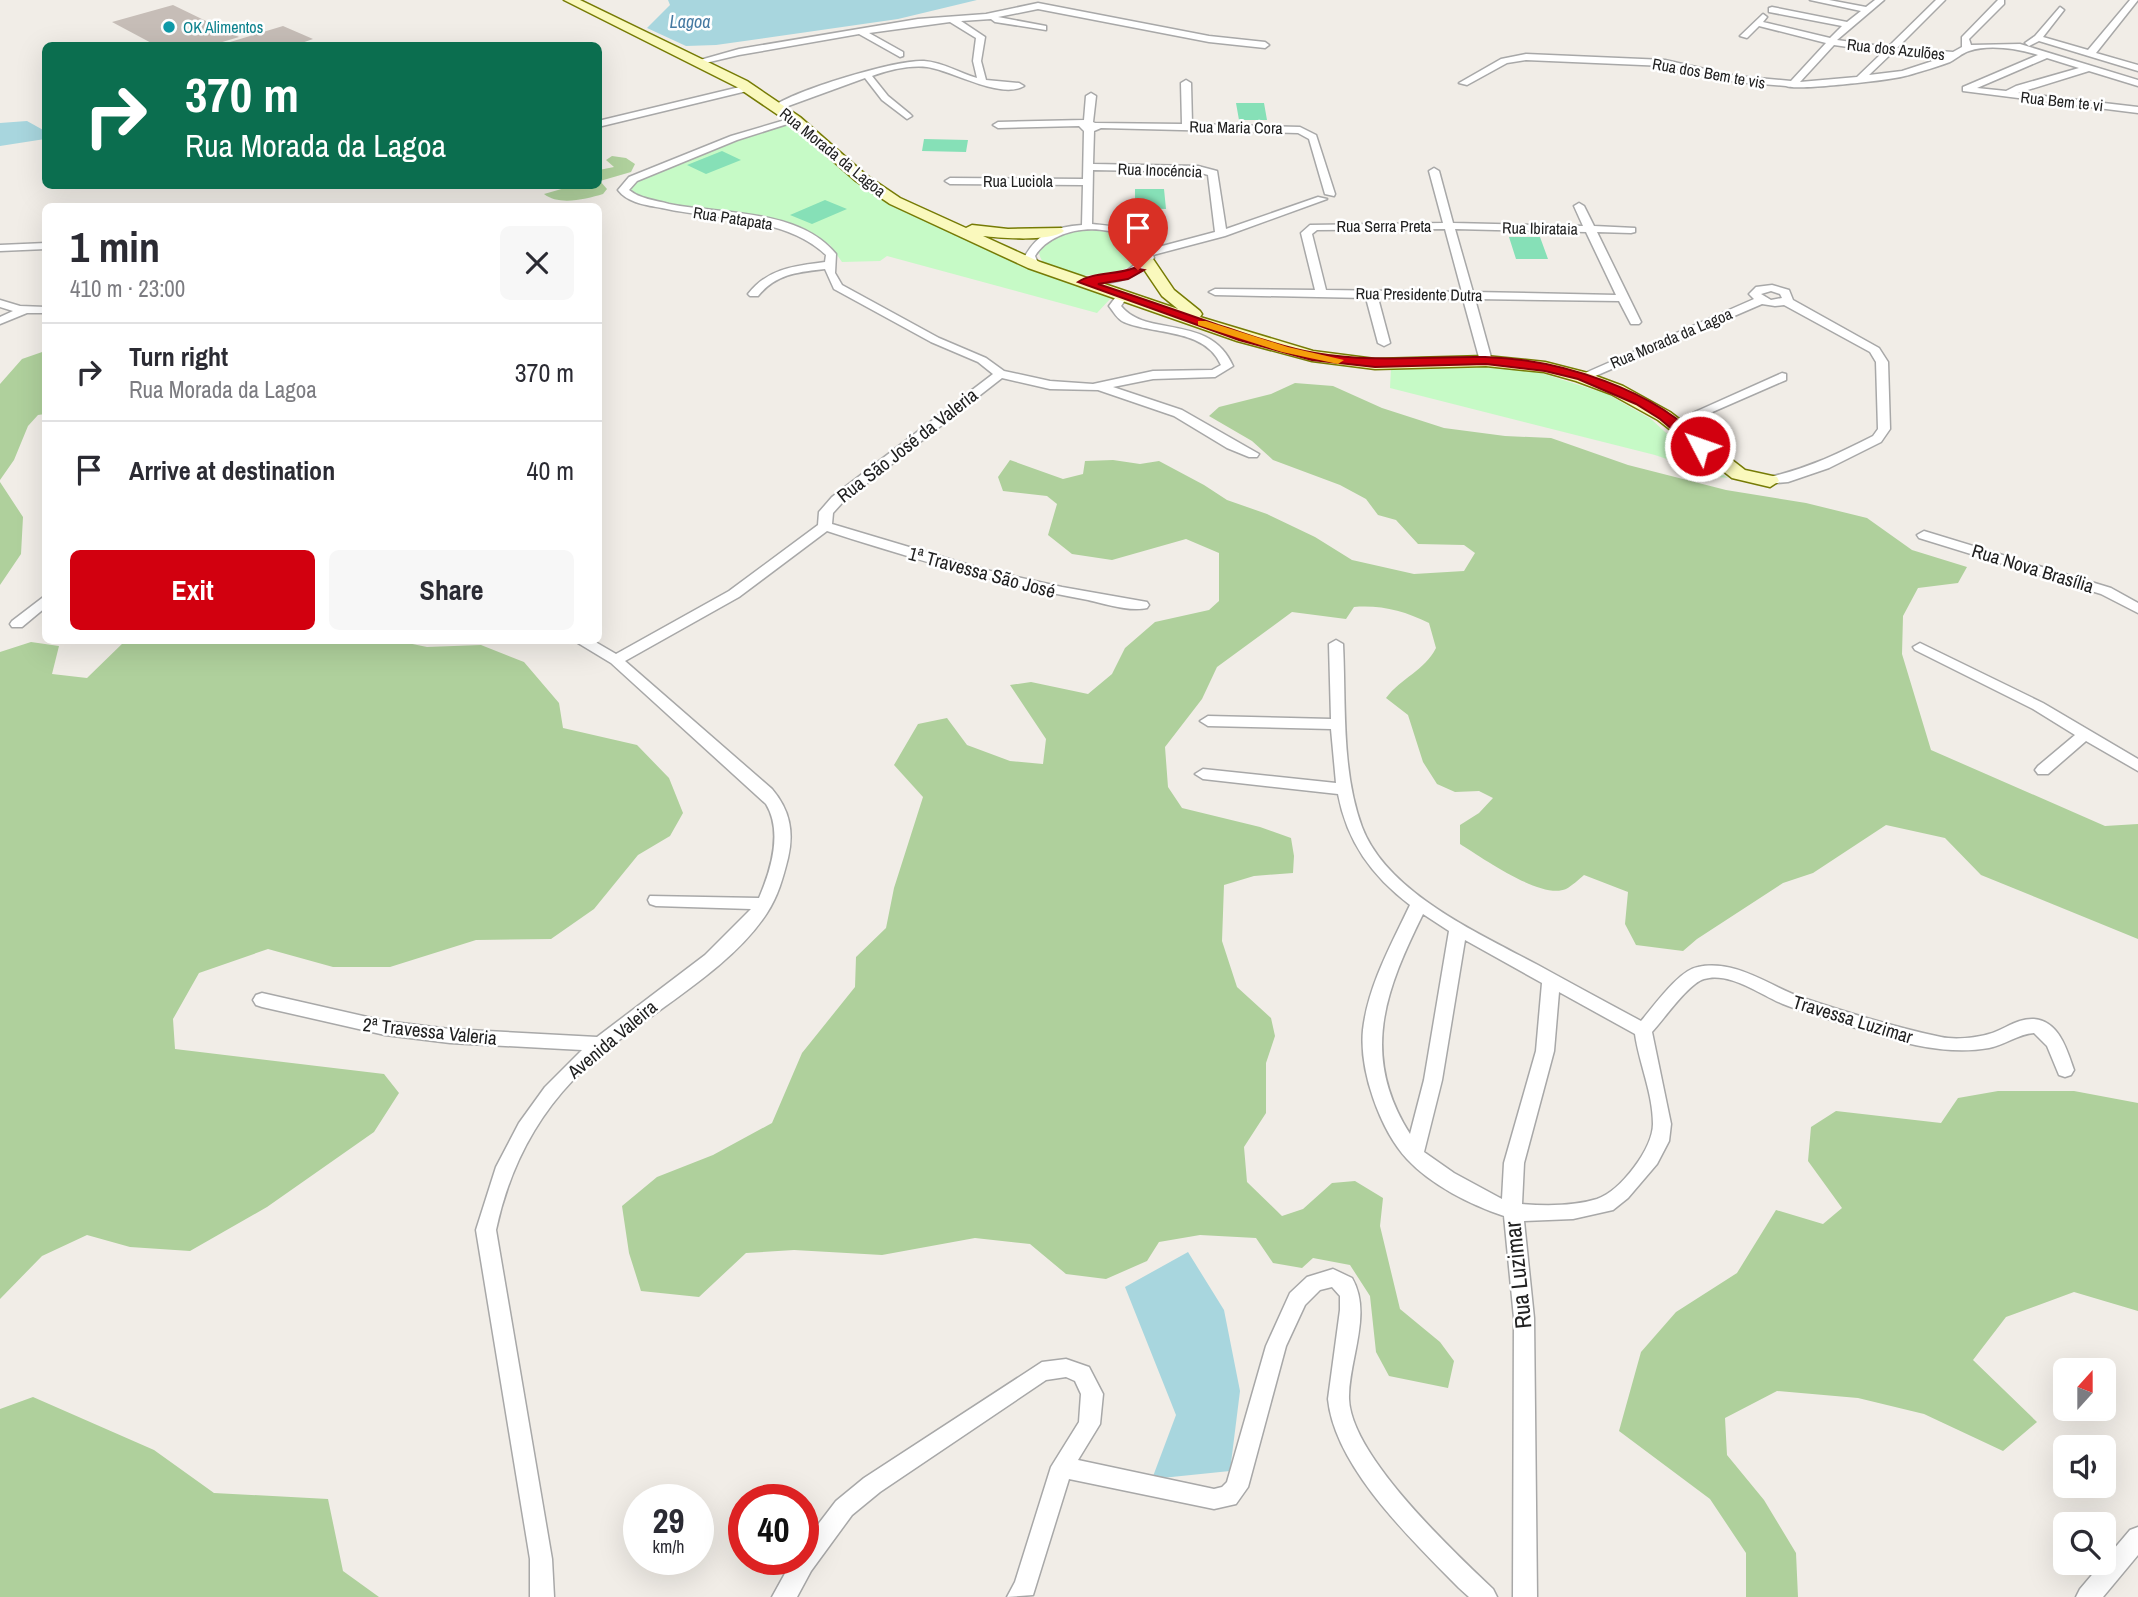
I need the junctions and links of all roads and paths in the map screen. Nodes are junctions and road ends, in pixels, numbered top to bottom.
1 (570, 0) edge
2 (1776, 0) edge
3 (1814, 0) edge
4 (1880, 0) edge
5 (1941, 0) edge
6 (2134, 0) edge
7 (2001, 2) dead end
8 (1866, 9) junction
9 (1772, 10) junction
10 (2060, 10) dead end
11 (986, 17) junction
12 (949, 18) junction
13 (1756, 23) junction
14 (1850, 24) junction
15 (1043, 28) dead end
16 (860, 32) junction
17 (1744, 36) dead end
18 (2038, 38) junction
19 (1833, 41) junction
20 (1265, 45) dead end
21 (2021, 47) junction
22 (1967, 48) junction
23 (1890, 50) junction
24 (2091, 53) junction
25 (900, 54) dead end
26 (1956, 55) junction
27 (2045, 56) junction
28 (697, 62) junction
29 (2138, 68) edge
30 (2086, 69) junction
31 (867, 75) junction
32 (1859, 80) junction
33 (982, 81) junction
34 (1186, 83) dead end
35 (1464, 83) dead end
36 (2138, 83) edge
37 (1019, 86) dead end
38 (1791, 86) junction
39 (748, 88) junction
40 (2006, 95) junction
41 (1091, 96) dead end
42 (2138, 99) edge
43 (777, 107) junction
44 (2118, 108) junction
45 (2138, 110) edge
46 (907, 116) dead end
47 (795, 120) junction
48 (602, 123) edge
49 (998, 125) dead end
50 (1089, 126) junction
51 (1187, 126) junction
52 (1088, 167) junction
53 (1434, 171) dead end
54 (950, 181) dead end
55 (1086, 182) junction
56 (1579, 206) dead end
57 (937, 222) junction
58 (1449, 226) junction
59 (1087, 227) junction
60 (1590, 229) junction
61 (1631, 230) dead end
62 (1056, 231) junction
63 (1221, 233) junction
64 (42, 246) edge
65 (0, 248) edge
66 (1148, 257) junction
67 (830, 265) junction
68 (1034, 265) junction
69 (1083, 282) junction
70 (1215, 292) dead end
71 (754, 294) dead end
72 (1321, 294) junction
73 (1371, 294) junction
74 (1468, 295) junction
75 (1122, 296) junction
76 (1623, 298) junction
77 (0, 303) edge
78 (26, 309) junction
79 (42, 310) edge
80 (0, 321) edge
81 (1635, 322) dead end
82 (1208, 325) junction
83 (1384, 343) dead end
84 (1486, 361) junction
85 (1000, 374) junction
86 (1582, 377) junction
87 (1782, 377) dead end
88 (1100, 387) junction
89 (1674, 424) junction
90 (1253, 454) dead end
91 (1770, 481) joint
92 (825, 526) junction
93 (1924, 535) dead end
94 (42, 603) edge
95 (1142, 605) dead end
96 (2138, 609) edge
97 (17, 624) dead end
98 (587, 644) edge
99 (1336, 644) dead end
100 (1920, 647) dead end
101 (616, 660) junction
102 (1208, 721) dead end
103 (1340, 724) junction
104 (2085, 734) junction
105 (2138, 766) edge
106 (2043, 770) dead end
107 (1203, 774) dead end
108 (1344, 789) junction
109 (656, 900) dead end
110 (1420, 903) junction
111 (764, 904) junction
112 (1458, 929) junction
113 (1551, 981) junction
114 (262, 1000) dead end
115 (1643, 1030) junction
116 (599, 1044) junction
117 (2065, 1070) dead end
118 (1414, 1154) junction
119 (1513, 1212) junction
120 (1062, 1467) junction
121 (2138, 1538) edge
122 (542, 1597) edge
123 (784, 1597) edge
124 (1019, 1597) edge
125 (1485, 1597) edge
126 (1525, 1597) edge
127 (2088, 1597) edge

1 - 28 street, Rua Morada da Lagoa
2 - 9 street
3 - 8 street
4 - 8 street
5 - 23 street
6 - 24 street
7 - 22 street
8 - 14 street
9 - 13 street
9 - 14 street
10 - 18 street
11 - 12 street
11 - 15 street
11 - 20 street
12 - 16 street
12 - 33 street
13 - 17 street
13 - 19 street, Rua dos Azulões
14 - 19 street
16 - 25 street
16 - 28 street
18 - 21 street
18 - 24 street
19 - 23 street, Rua dos Azulões
19 - 38 street
21 - 22 street, Rua dos Azulões
21 - 27 street
22 - 26 street, Rua dos Azulões
23 - 26 street, Rua dos Azulões
23 - 32 street
24 - 29 street
26 - 32 street, Rua dos Bem te vis
27 - 30 street
27 - 40 street, Rua Bem te vi
28 - 39 street, Rua Morada da Lagoa
30 - 36 street
30 - 40 street, Rua Bem te vi
31 - 33 street
31 - 43 street
31 - 46 street
32 - 38 street, Rua dos Bem te vis
33 - 37 street
34 - 51 street
35 - 38 street, Rua dos Bem te vis
39 - 43 street, Rua Morada da Lagoa
39 - 48 street
40 - 44 street, Rua Bem te vi
41 - 50 street
42 - 44 street, Rua Bem te vi
43 - 47 street, Rua Morada da Lagoa
44 - 45 street, Rua Bem te vi
47 - 57 street, Rua Morada da Lagoa
47 - 67 street, Rua Patapata
49 - 50 street, Rua Maria Cora
50 - 51 street, Rua Maria Cora
50 - 52 street
51 - 63 street, Rua Maria Cora
52 - 55 street
52 - 63 street, Rua Inocéncia
53 - 58 street
54 - 55 street, Rua Luciola
55 - 59 street
56 - 60 street
57 - 62 street
57 - 68 street, Rua Morada da Lagoa
58 - 60 street, Rua Ibirataia
58 - 72 street, Rua Serra Preta
58 - 74 street
59 - 62 street
59 - 66 street
60 - 61 street, Rua Ibirataia
60 - 76 street
62 - 68 street
63 - 66 street, Rua Maria Cora
64 - 65 street
66 - 69 street, Rua Morada da Lagoa
66 - 82 street
67 - 71 street
67 - 85 street, Rua Patapata
68 - 69 street, Rua Morada da Lagoa
69 - 75 street, Rua Morada da Lagoa
70 - 72 street, Rua Presidente Dutra
72 - 73 street, Rua Presidente Dutra
73 - 74 street, Rua Presidente Dutra
73 - 83 street
74 - 76 street, Rua Presidente Dutra
74 - 84 street
75 - 82 street, Rua Morada da Lagoa
75 - 88 street, Rua Patapata
76 - 81 street
77 - 78 street
78 - 79 street
78 - 80 street
82 - 84 street, Rua Morada da Lagoa
84 - 86 street, Rua Morada da Lagoa
85 - 88 street, Rua Patapata
85 - 92 street, Rua São José da Valeria
86 - 89 street, Rua Morada da Lagoa
86 - 91 street, Rua Morada da Lagoa
87 - 89 street
88 - 90 street, Rua Patapata
89 - 91 street, Rua Morada da Lagoa
92 - 95 street, 1ª Travessa São José
92 - 101 street, Rua São José da Valeria
93 - 96 street, Rua Nova Brasília
94 - 97 street
98 - 101 street, Avenida Valeira
99 - 103 street
100 - 104 street
101 - 111 street, Avenida Valeira
102 - 103 street
103 - 108 street
104 - 105 street
104 - 106 street
107 - 108 street
108 - 110 street
109 - 111 street
110 - 112 street
110 - 118 street, Rua Luzimar
111 - 116 street, Avenida Valeira
112 - 113 street
112 - 118 street
113 - 115 street
113 - 119 street
114 - 116 street, 2ª Travessa Valeria
115 - 117 street, Travessa Luzimar
115 - 119 street
116 - 122 street, Avenida Valeira
118 - 119 street, Rua Luzimar
119 - 126 street, Rua Luzimar
120 - 123 street
120 - 124 street
120 - 125 street
121 - 127 street

